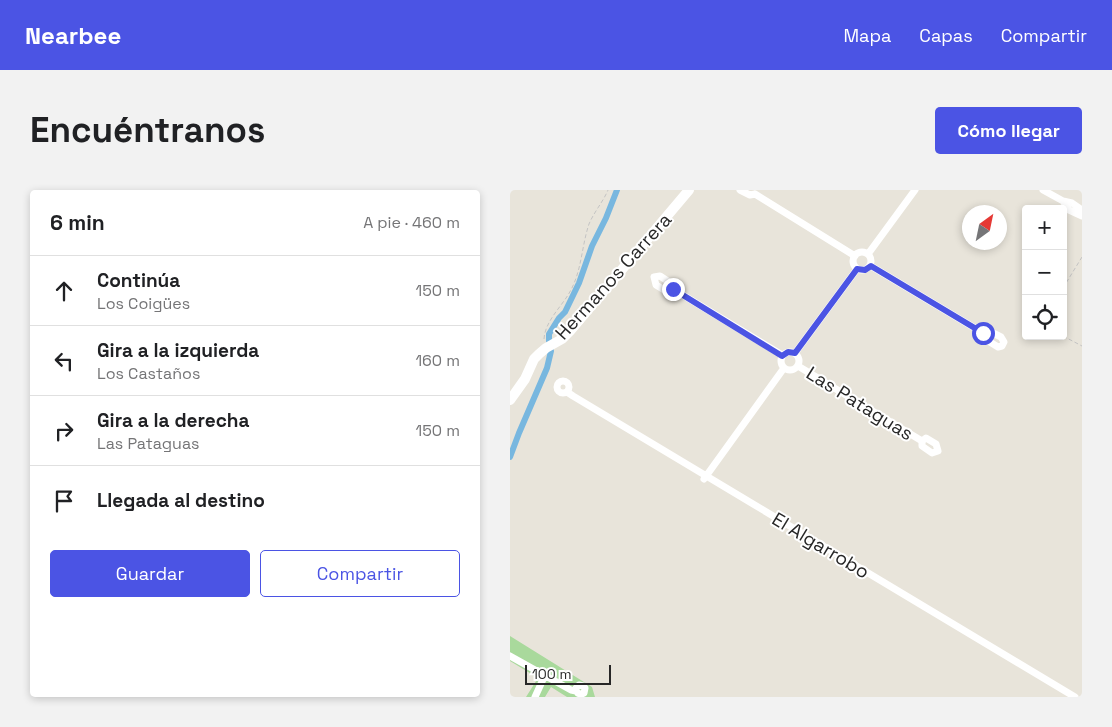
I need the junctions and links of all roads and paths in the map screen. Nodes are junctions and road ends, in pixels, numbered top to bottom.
1 (608, 190) edge
2 (689, 190) edge
3 (740, 190) edge
4 (915, 190) edge
5 (1043, 190) edge
6 (754, 192) edge
7 (1063, 201) junction
8 (1082, 210) edge
9 (1082, 216) edge
10 (868, 254) junction
11 (855, 256) junction
12 (1082, 257) edge
13 (871, 266) junction
14 (857, 269) junction
15 (1067, 281) edge
16 (673, 289) dead end
17 (983, 333) dead end
18 (1067, 338) edge
19 (1082, 346) edge
20 (546, 348) junction
21 (795, 353) junction
22 (782, 356) junction
23 (798, 366) junction
24 (784, 368) junction
25 (565, 393) dead end
26 (510, 400) edge
27 (922, 441) dead end
28 (705, 478) junction
29 (510, 656) edge
30 (545, 675) junction
31 (576, 691) dead end
32 (535, 697) edge
33 (1066, 697) edge
34 (1075, 697) edge

1 - 20 path
2 - 20 street, Hermanos Carrera
3 - 6 street
4 - 10 street
5 - 7 street
6 - 11 street
7 - 8 street
7 - 9 street
10 - 11 street
10 - 13 street
11 - 14 street
12 - 15 path
13 - 14 street
13 - 17 street
14 - 21 street
16 - 22 street
18 - 19 path
20 - 26 street, Hermanos Carrera
21 - 22 street
21 - 23 street
22 - 24 street
23 - 24 street
23 - 27 street, Las Pataguas
24 - 28 street
25 - 28 street, El Algarrobo
28 - 33 street, El Algarrobo
28 - 34 street, El Algarrobo
29 - 30 street
30 - 31 street
30 - 32 street

